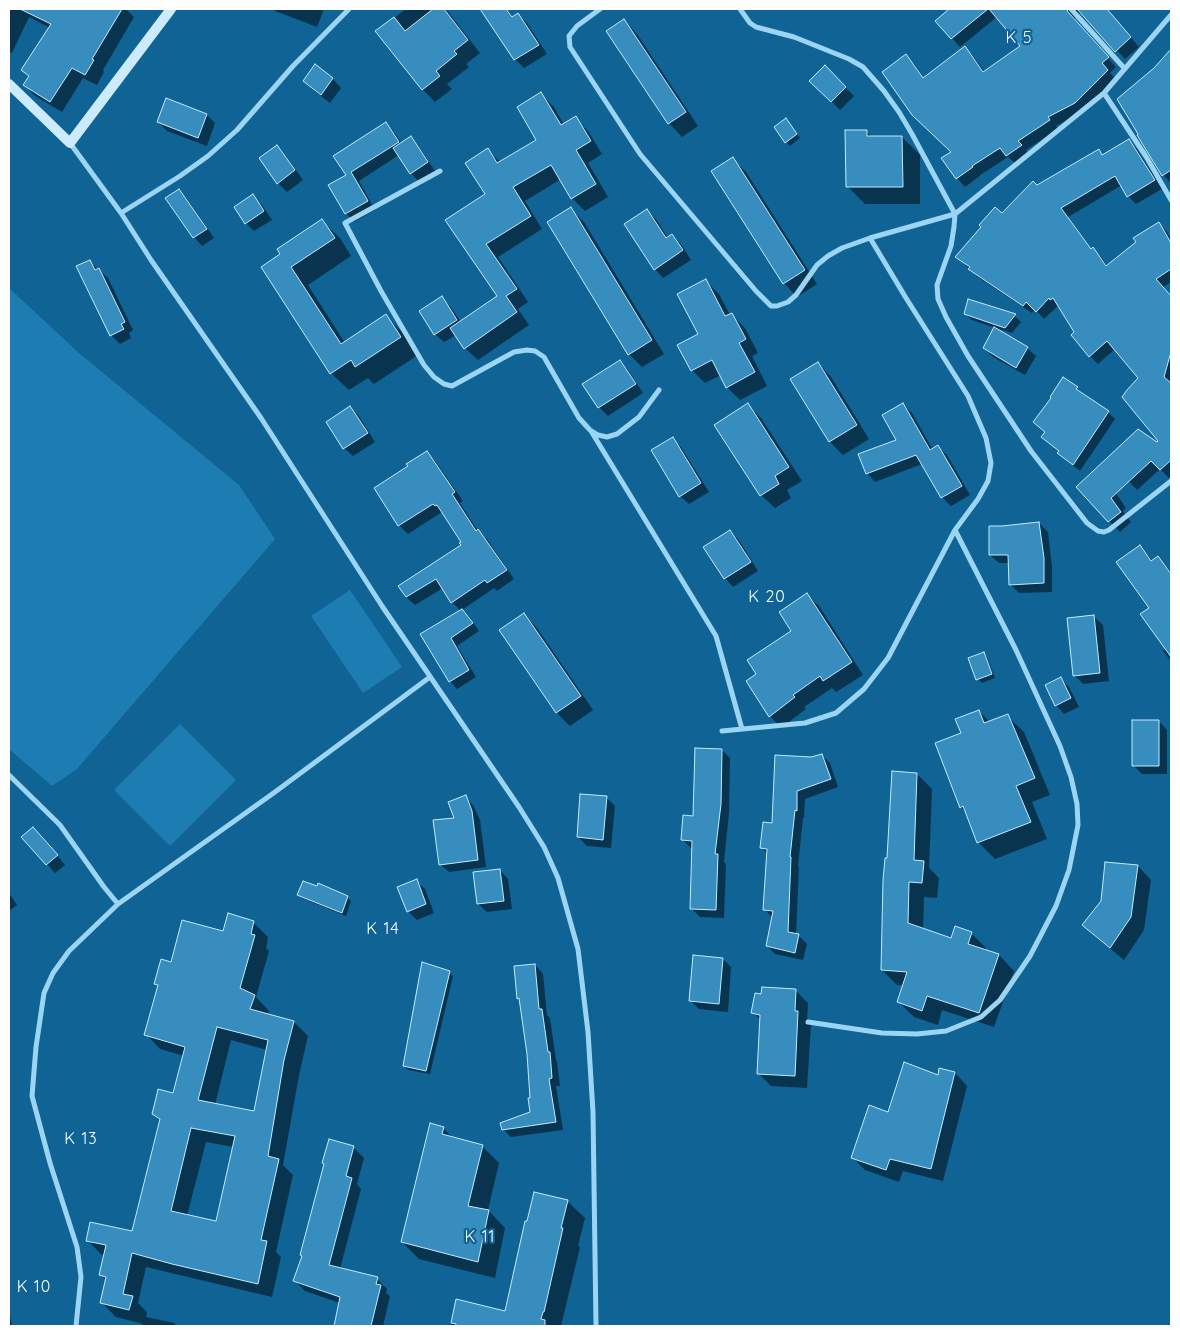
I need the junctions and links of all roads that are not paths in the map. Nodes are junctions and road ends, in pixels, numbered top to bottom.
1 (171, 9) edge
2 (348, 9) edge
3 (600, 9) edge
4 (740, 9) edge
5 (1071, 9) edge
6 (1171, 15) edge
7 (1125, 69) junction
8 (9, 84) edge
9 (1104, 92) junction
10 (70, 143) junction
11 (440, 171) dead end
12 (1171, 200) edge
13 (120, 213) junction
14 (955, 214) junction
15 (870, 238) junction
16 (659, 390) dead end
17 (590, 430) junction
18 (1171, 481) edge
19 (955, 530) junction
20 (430, 677) junction
21 (742, 730) junction
22 (722, 731) dead end
23 (9, 775) edge
24 (118, 904) junction
25 (808, 1022) dead end
26 (76, 1326) edge
27 (596, 1326) edge

1 - 10 street
2 - 13 street
3 - 15 street
4 - 14 street
5 - 7 street
6 - 7 street
7 - 9 street
8 - 10 street
9 - 12 street
9 - 14 street
10 - 13 street
11 - 17 street
13 - 20 street
14 - 15 street
14 - 18 street
15 - 19 street
16 - 17 street
17 - 21 street
19 - 21 street
19 - 25 street
20 - 24 street
20 - 27 street
21 - 22 street
23 - 24 street
24 - 26 street

